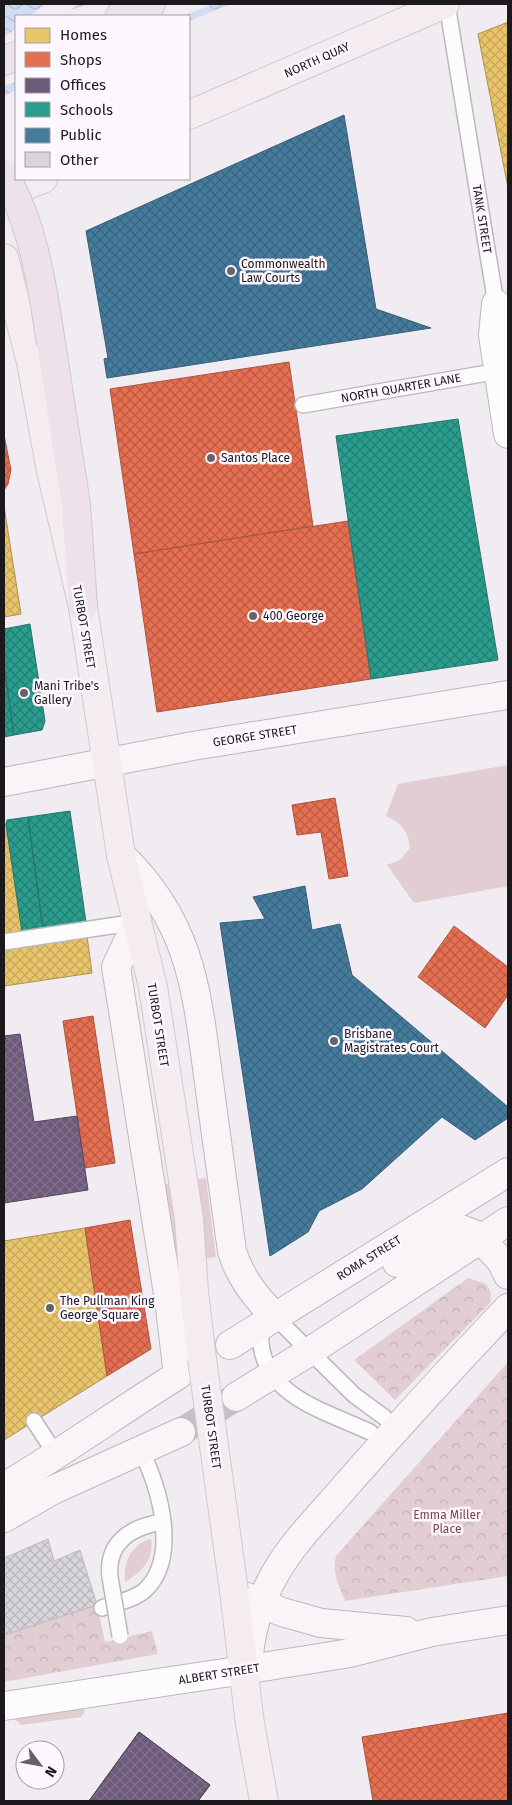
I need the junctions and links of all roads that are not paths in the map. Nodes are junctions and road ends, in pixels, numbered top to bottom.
1 (151, 4) edge
2 (446, 4) edge
3 (123, 15) edge
4 (190, 115) edge
5 (4, 174) edge
6 (40, 180) edge
7 (4, 194) edge
8 (4, 258) edge
9 (496, 304) joint
10 (499, 370) junction
11 (303, 405) dead end
12 (508, 434) edge
13 (83, 607) junction
14 (508, 695) edge
15 (106, 764) junction
16 (4, 782) edge
17 (121, 855) junction
18 (137, 922) junction
19 (4, 942) edge
20 (508, 1172) edge
21 (508, 1221) edge
22 (481, 1238) junction
23 (508, 1275) edge
24 (336, 1278) junction
25 (508, 1308) edge
26 (268, 1321) junction
27 (230, 1345) dead end
28 (309, 1352) junction
29 (271, 1375) junction
30 (236, 1397) tunnel mouth
31 (384, 1417) dead end
32 (34, 1421) dead end
33 (181, 1432) tunnel mouth
34 (370, 1432) dead end
35 (141, 1451) junction
36 (57, 1456) junction
37 (6, 1504) edge
38 (162, 1522) junction
39 (234, 1590) junction
40 (262, 1603) junction
41 (102, 1608) dead end
42 (508, 1620) edge
43 (432, 1632) junction
44 (120, 1636) dead end
45 (246, 1678) junction
46 (4, 1706) edge
47 (264, 1801) edge

1 - 3 highway
2 - 4 main road, NORTH QUAY
2 - 9 lane, TANK STREET
5 - 13 highway, bridge
6 - 7 main road
8 - 13 main road, TURBOT STREET
9 - 10 street, TANK STREET
10 - 11 lane, NORTH QUARTER LANE
10 - 12 street, TANK STREET
13 - 15 main road, TURBOT STREET
14 - 15 main road, GEORGE STREET
15 - 16 main road, GEORGE STREET
15 - 17 main road, TURBOT STREET
17 - 18 main road, TURBOT STREET
17 - 26 main road
18 - 19 lane
18 - 36 main road
18 - 39 main road, TURBOT STREET, bridge
20 - 24 main road, ROMA STREET
21 - 22 main road
22 - 23 main road
22 - 24 main road
22 - 28 main road
24 - 26 main road, ROMA STREET
25 - 40 main road
26 - 27 main road, ROMA STREET
26 - 28 lane
26 - 29 lane
28 - 29 main road
28 - 31 lane
29 - 30 main road
29 - 34 lane
32 - 36 lane
33 - 35 main road
35 - 37 main road
35 - 38 lane
36 - 37 main road
38 - 41 lane
38 - 44 lane, bridge
39 - 40 main road, ALBERT STREET
39 - 45 main road, TURBOT STREET
40 - 43 main road, ALBERT STREET
40 - 45 main road
42 - 43 main road, ALBERT STREET
43 - 45 main road, ALBERT STREET
45 - 46 street, ALBERT STREET
45 - 47 main road, TURBOT STREET

